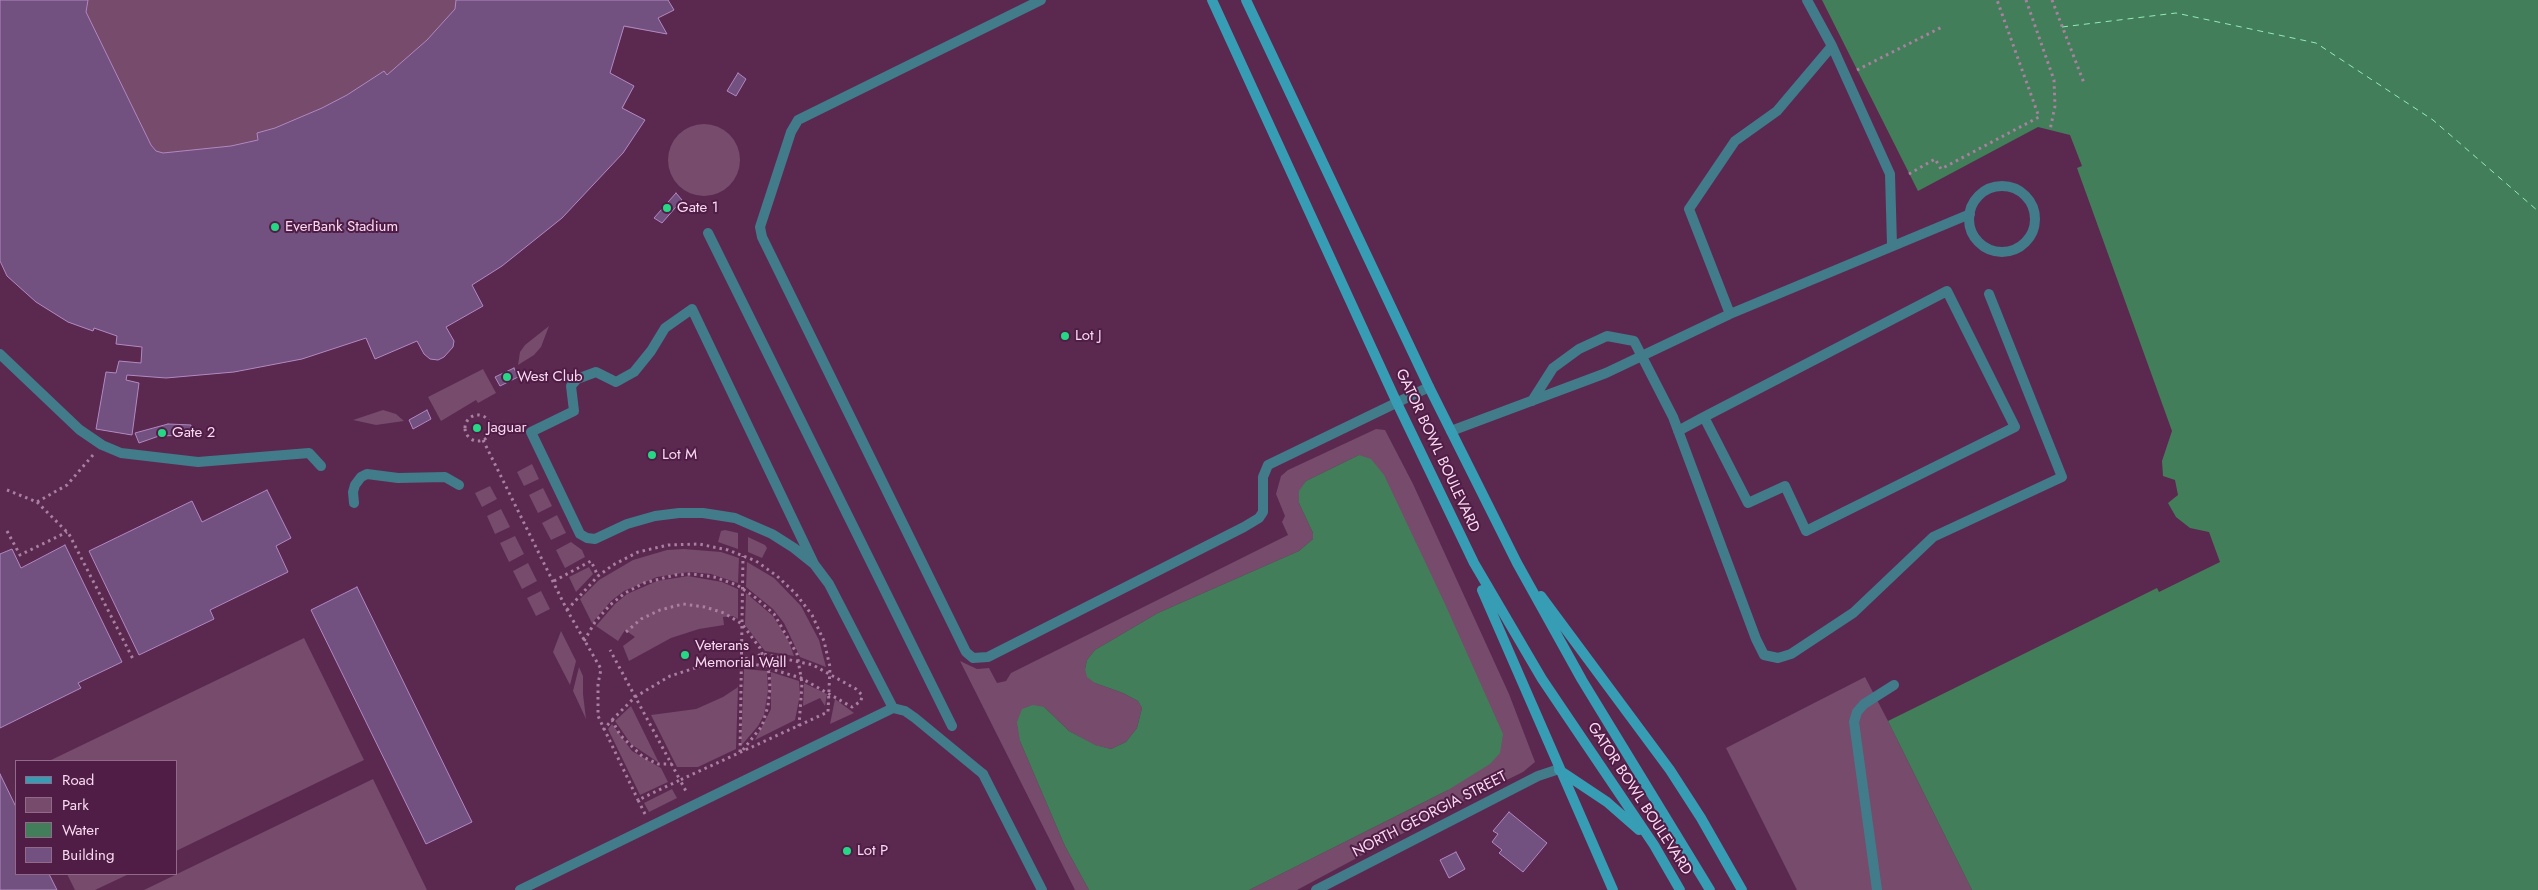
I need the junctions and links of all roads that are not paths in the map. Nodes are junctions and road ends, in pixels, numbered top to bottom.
1 (1040, 0) edge
2 (1212, 0) edge
3 (1246, 0) edge
4 (1808, 0) edge
5 (1832, 46) junction
6 (1970, 214) junction
7 (708, 233) dead end
8 (1892, 245) junction
9 (1989, 294) dead end
10 (1730, 314) junction
11 (0, 354) edge
12 (1644, 357) junction
13 (1429, 387) junction
14 (1532, 401) junction
15 (1397, 403) junction
16 (1704, 417) junction
17 (1451, 431) junction
18 (1678, 431) junction
19 (321, 466) dead end
20 (459, 485) dead end
21 (354, 503) dead end
22 (1458, 534) junction
23 (814, 564) junction
24 (1517, 564) junction
25 (1894, 686) dead end
26 (893, 708) junction
27 (952, 726) dead end
28 (1559, 769) junction
29 (1654, 845) junction
30 (520, 890) edge
31 (1042, 890) edge
32 (1316, 890) edge
33 (1613, 890) edge
34 (1680, 890) edge
35 (1710, 890) edge
36 (1742, 890) edge
37 (1877, 890) edge

1 - 15 street
2 - 15 main road, GATOR BOWL BOULEVARD
3 - 13 main road, GATOR BOWL BOULEVARD
4 - 5 street
5 - 8 street
5 - 10 street
6 - 6 street
6 - 8 street
7 - 27 street
8 - 10 street
9 - 18 street
10 - 12 street
11 - 19 street
12 - 14 street
12 - 14 street
12 - 18 street
13 - 15 street
13 - 17 main road, GATOR BOWL BOULEVARD
14 - 17 street
15 - 22 main road, GATOR BOWL BOULEVARD
16 - 16 street
16 - 18 street
17 - 24 main road, GATOR BOWL BOULEVARD
20 - 21 street
22 - 28 main road
22 - 29 main road, GATOR BOWL BOULEVARD
23 - 23 street
23 - 26 street
24 - 35 main road, GATOR BOWL BOULEVARD
24 - 36 main road
25 - 37 street
26 - 30 street
26 - 31 street
28 - 29 main road
28 - 32 street, NORTH GEORGIA STREET
28 - 33 main road
29 - 34 main road, GATOR BOWL BOULEVARD

